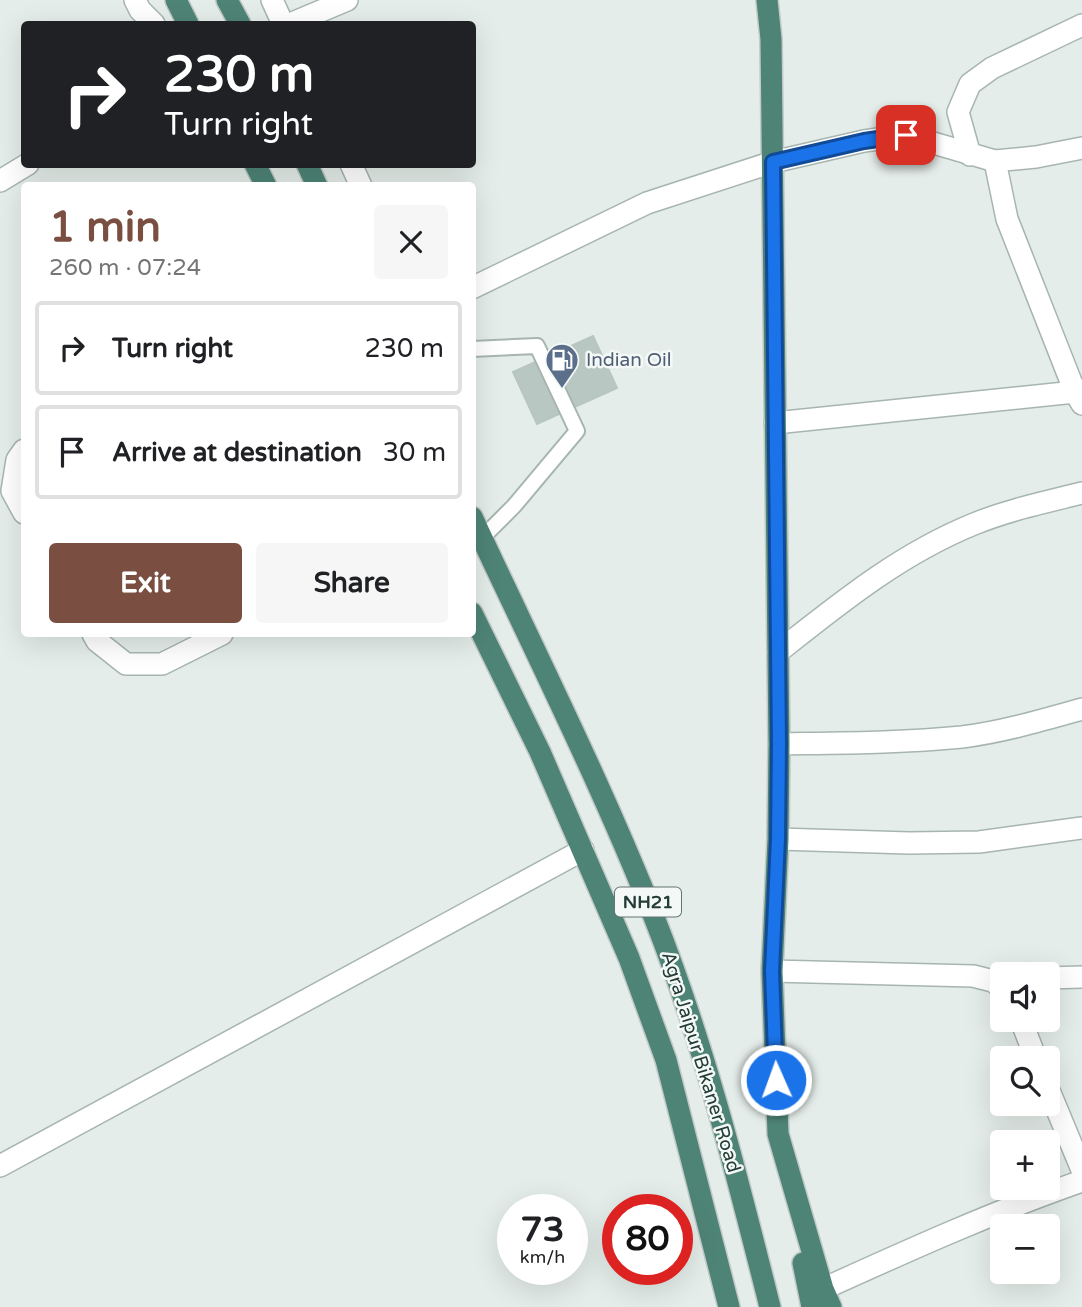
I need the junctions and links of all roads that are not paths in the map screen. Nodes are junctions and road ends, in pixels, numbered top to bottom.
1 (135, 0) edge
2 (176, 0) edge
3 (227, 0) edge
4 (272, 0) edge
5 (347, 0) edge
6 (767, 0) edge
7 (151, 21) edge
8 (186, 21) edge
9 (238, 21) edge
10 (282, 21) edge
11 (297, 21) edge
12 (1082, 25) edge
13 (1082, 148) edge
14 (970, 155) junction
15 (995, 161) junction
16 (773, 162) junction
17 (21, 168) edge
18 (0, 181) edge
19 (476, 286) edge
20 (476, 349) edge
21 (1080, 396) edge
22 (775, 424) junction
23 (21, 454) edge
24 (1082, 493) edge
25 (21, 508) edge
26 (476, 525) edge
27 (482, 538) junction
28 (476, 621) edge
29 (95, 637) edge
30 (216, 637) edge
31 (778, 652) junction
32 (1081, 712) edge
33 (779, 744) junction
34 (1082, 828) edge
35 (778, 839) junction
36 (583, 850) junction
37 (772, 971) junction
38 (1082, 977) edge
39 (1060, 978) edge
40 (990, 980) edge
41 (1060, 1116) edge
42 (778, 1134) junction
43 (0, 1166) edge
44 (1082, 1170) edge
45 (1082, 1181) edge
46 (827, 1298) edge
47 (729, 1307) edge
48 (770, 1307) edge
49 (811, 1307) edge

1 - 7 street
2 - 8 highway
3 - 9 highway
4 - 10 street
5 - 11 street
6 - 16 highway
12 - 14 street
13 - 15 street
14 - 15 street
14 - 16 street
15 - 21 street
16 - 19 street
16 - 22 highway
17 - 18 street
20 - 27 lane
21 - 22 street
22 - 31 highway
23 - 25 street
24 - 31 street
26 - 27 highway, Agra Jaipur Bikaner Road / NH21
27 - 48 highway, Agra Jaipur Bikaner Road / NH21
28 - 36 highway, Agra Jaipur Bikaner Road / NH21
29 - 30 street
31 - 33 highway
32 - 33 street
33 - 35 highway
34 - 35 street
35 - 37 highway
36 - 43 street
36 - 47 highway, Agra Jaipur Bikaner Road / NH21
37 - 40 street
37 - 42 highway
38 - 39 street
41 - 44 street
42 - 46 highway
42 - 49 highway
45 - 46 street

